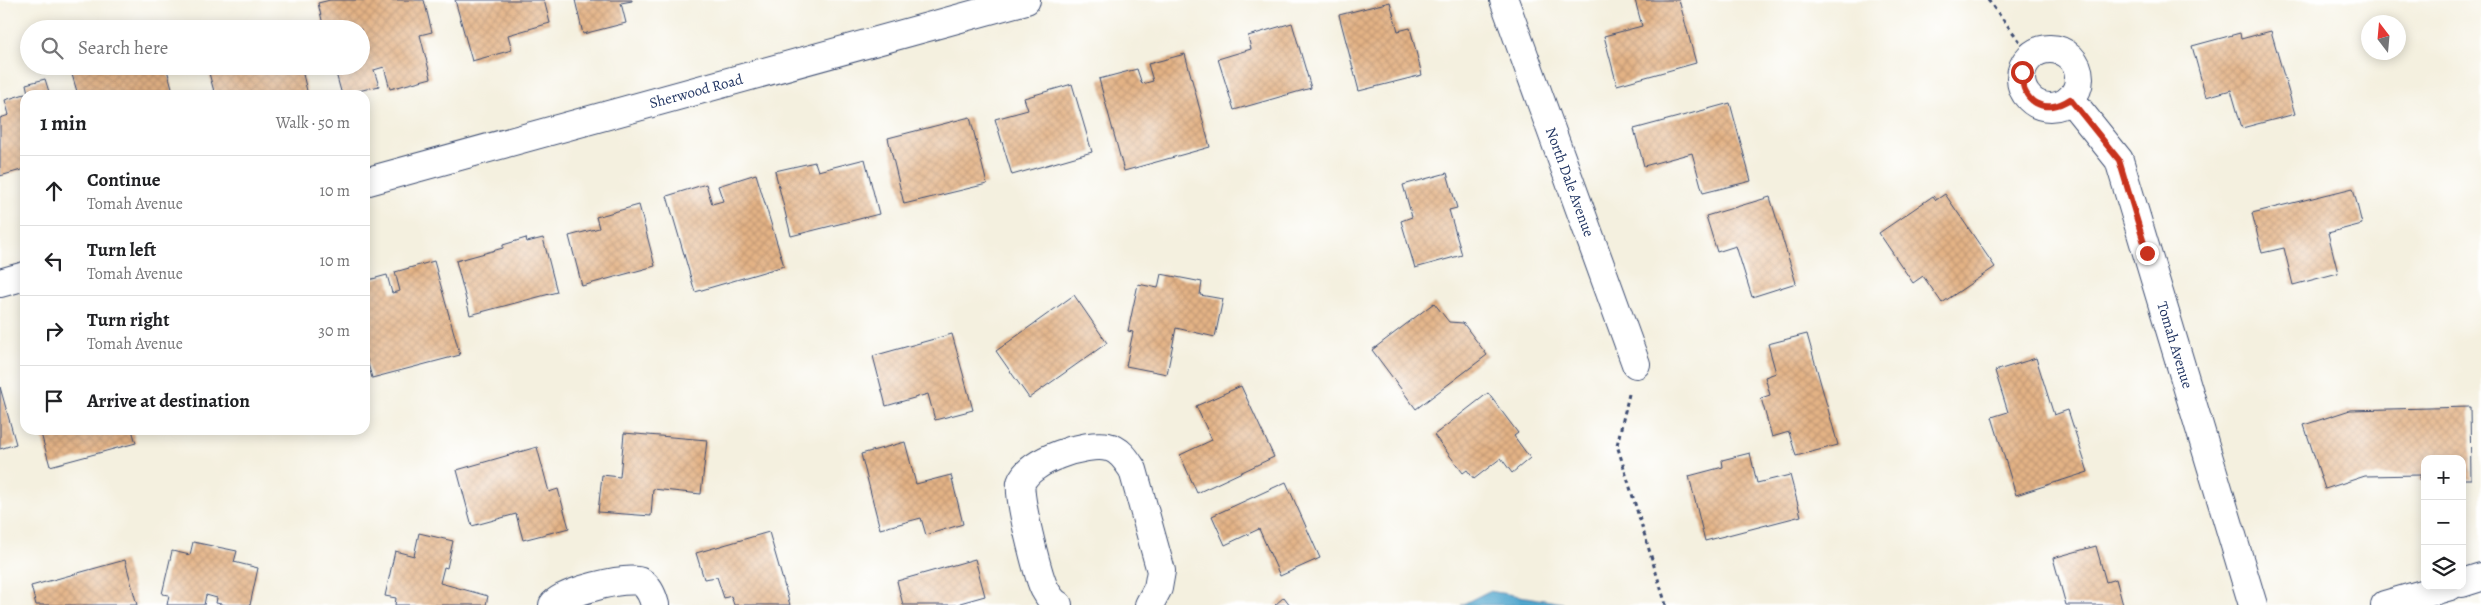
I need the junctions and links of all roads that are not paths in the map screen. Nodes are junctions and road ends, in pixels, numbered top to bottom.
1 (1026, 0) edge
2 (1504, 0) edge
3 (2070, 99) junction
4 (370, 181) edge
5 (20, 277) edge
6 (0, 283) edge
7 (1636, 364) road end
8 (2481, 577) edge
9 (2466, 582) edge
10 (2436, 590) edge
11 (553, 605) edge
12 (655, 605) edge
13 (1058, 605) edge
14 (1149, 605) edge
15 (2253, 605) edge
16 (2385, 605) edge

1 - 4 street, Sherwood Road
2 - 7 street, North Dale Avenue
3 - 3 street
3 - 15 street, Tomah Avenue
5 - 6 street
8 - 9 street
10 - 16 street
11 - 12 street
13 - 14 street

